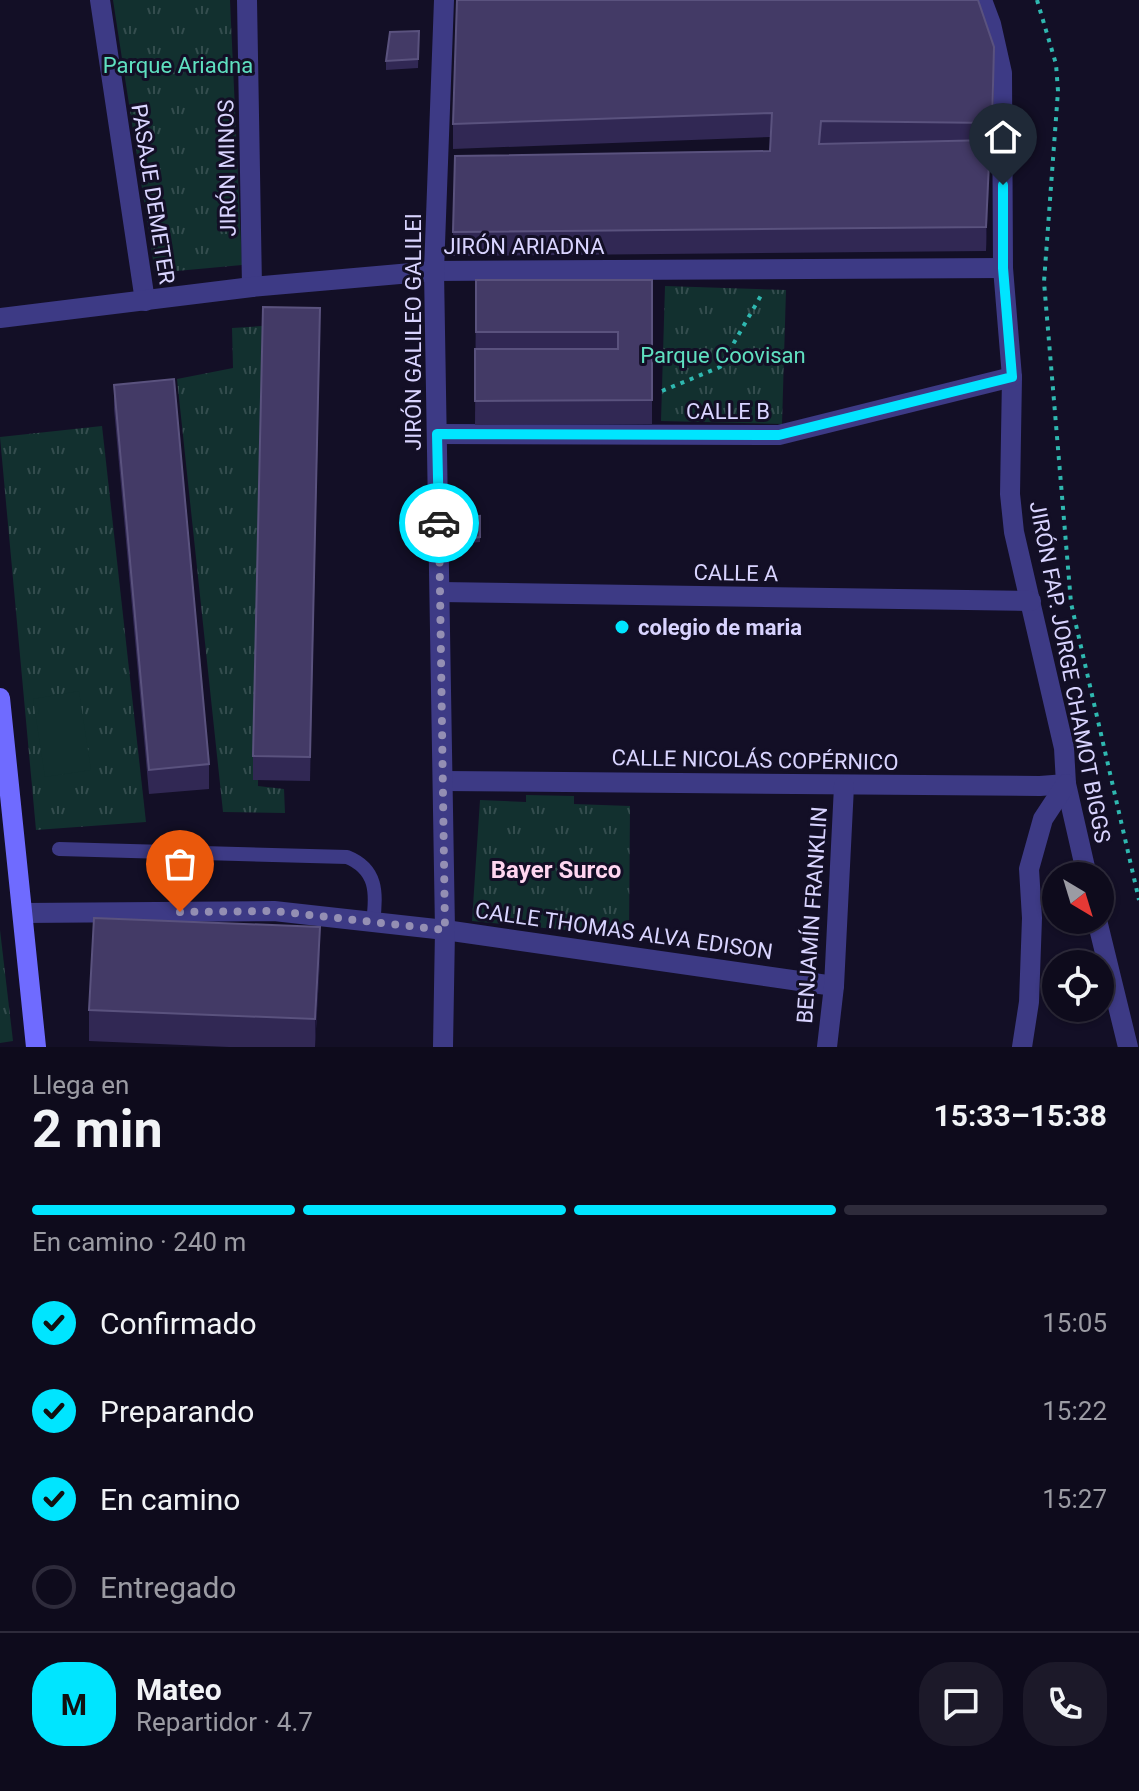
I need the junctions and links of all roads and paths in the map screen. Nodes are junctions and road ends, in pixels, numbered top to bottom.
1 (100, 0) edge
2 (247, 0) edge
3 (444, 0) edge
4 (982, 0) edge
5 (1037, 0) edge
6 (1003, 268) junction
7 (776, 269) junction
8 (434, 271) junction
9 (252, 287) junction
10 (145, 301) junction
11 (0, 318) edge
12 (1012, 377) junction
13 (662, 391) dead end
14 (437, 434) junction
15 (440, 592) junction
16 (1031, 601) junction
17 (0, 698) edge
18 (443, 781) junction
19 (1066, 784) junction
20 (844, 786) junction
21 (59, 849) dead end
22 (1084, 862) edge
23 (1139, 900) edge
24 (23, 913) junction
25 (373, 922) junction
26 (445, 930) junction
27 (1100, 934) edge
28 (834, 986) junction
29 (33, 1046) edge
30 (443, 1047) edge
31 (827, 1047) edge
32 (1022, 1047) edge
33 (1128, 1047) edge

1 - 10 street, PASAJE DEMETER
2 - 9 street, JIRÓN MINOS
3 - 8 street, JIRÓN GALILEO GALILEI
4 - 6 street, JIRÓN FAP. JORGE CHAMOT BIGGS
5 - 23 path
6 - 7 street, JIRÓN ARIADNA
6 - 12 street, JIRÓN FAP. JORGE CHAMOT BIGGS
7 - 8 street, JIRÓN ARIADNA
7 - 13 path
8 - 9 street, JIRÓN ARIADNA
8 - 14 street, JIRÓN GALILEO GALILEI
9 - 10 street, JIRÓN ARIADNA
10 - 11 street, JIRÓN ARIADNA
12 - 14 street, CALLE B
12 - 16 street, JIRÓN FAP. JORGE CHAMOT BIGGS
14 - 15 street, JIRÓN GALILEO GALILEI
15 - 16 street, CALLE A
15 - 18 street, JIRÓN GALILEO GALILEI
16 - 19 street, JIRÓN FAP. JORGE CHAMOT BIGGS
17 - 24 street
18 - 20 street, CALLE NICOLÁS COPÉRNICO
18 - 26 street, JIRÓN GALILEO GALILEI
19 - 20 street, CALLE NICOLÁS COPÉRNICO
19 - 22 street, JIRÓN FAP. JORGE CHAMOT BIGGS
19 - 32 street
20 - 28 street, BENJAMÍN FRANKLIN
21 - 25 lane
24 - 25 street, CALLE THOMAS ALVA EDISON
24 - 29 street
25 - 26 street, CALLE THOMAS ALVA EDISON
26 - 28 street, CALLE THOMAS ALVA EDISON
26 - 30 street, JIRÓN GALILEO GALILEI
27 - 33 street
28 - 31 street, BENJAMÍN FRANKLIN

